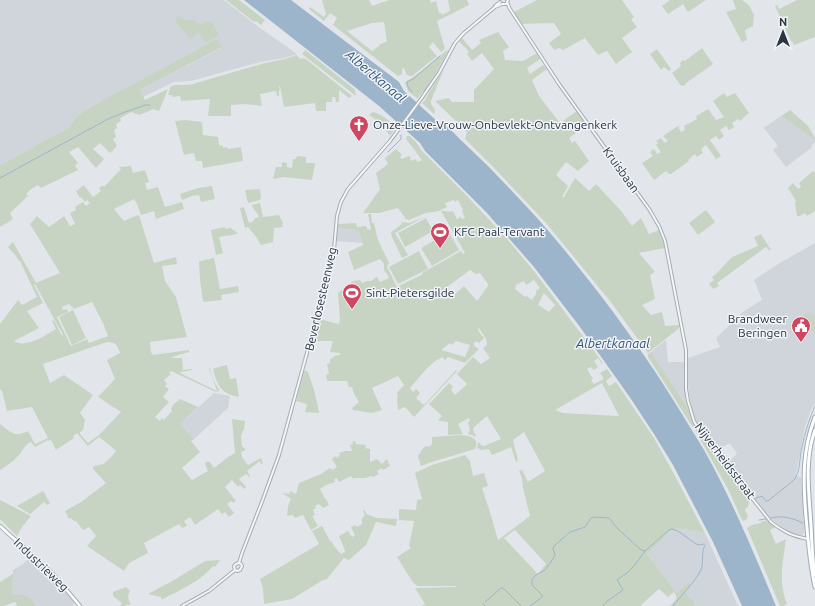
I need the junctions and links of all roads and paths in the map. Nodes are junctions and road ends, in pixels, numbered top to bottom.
1 (507, 1) edge
2 (501, 2) edge
3 (510, 9) junction
4 (682, 328) joint
5 (815, 417) edge
6 (815, 430) edge
7 (0, 526) edge
8 (810, 539) junction
9 (239, 563) junction
10 (235, 570) junction
11 (815, 575) edge
12 (815, 587) edge
13 (80, 606) edge
14 (182, 606) edge

1 - 2 street, Beverlosesteenweg
1 - 3 street, Kruisbaan
2 - 3 street, Kruisbaan
2 - 9 street, Beverlosesteenweg
3 - 4 street, Kruisbaan
4 - 8 street, Nijverheidsstraat
5 - 8 main road
6 - 8 main road
7 - 13 main road, Industrieweg
8 - 11 main road
8 - 12 main road
9 - 10 street, Beverlosesteenweg
9 - 10 street, Beverlosesteenweg
10 - 14 street, Beverlosesteenweg

